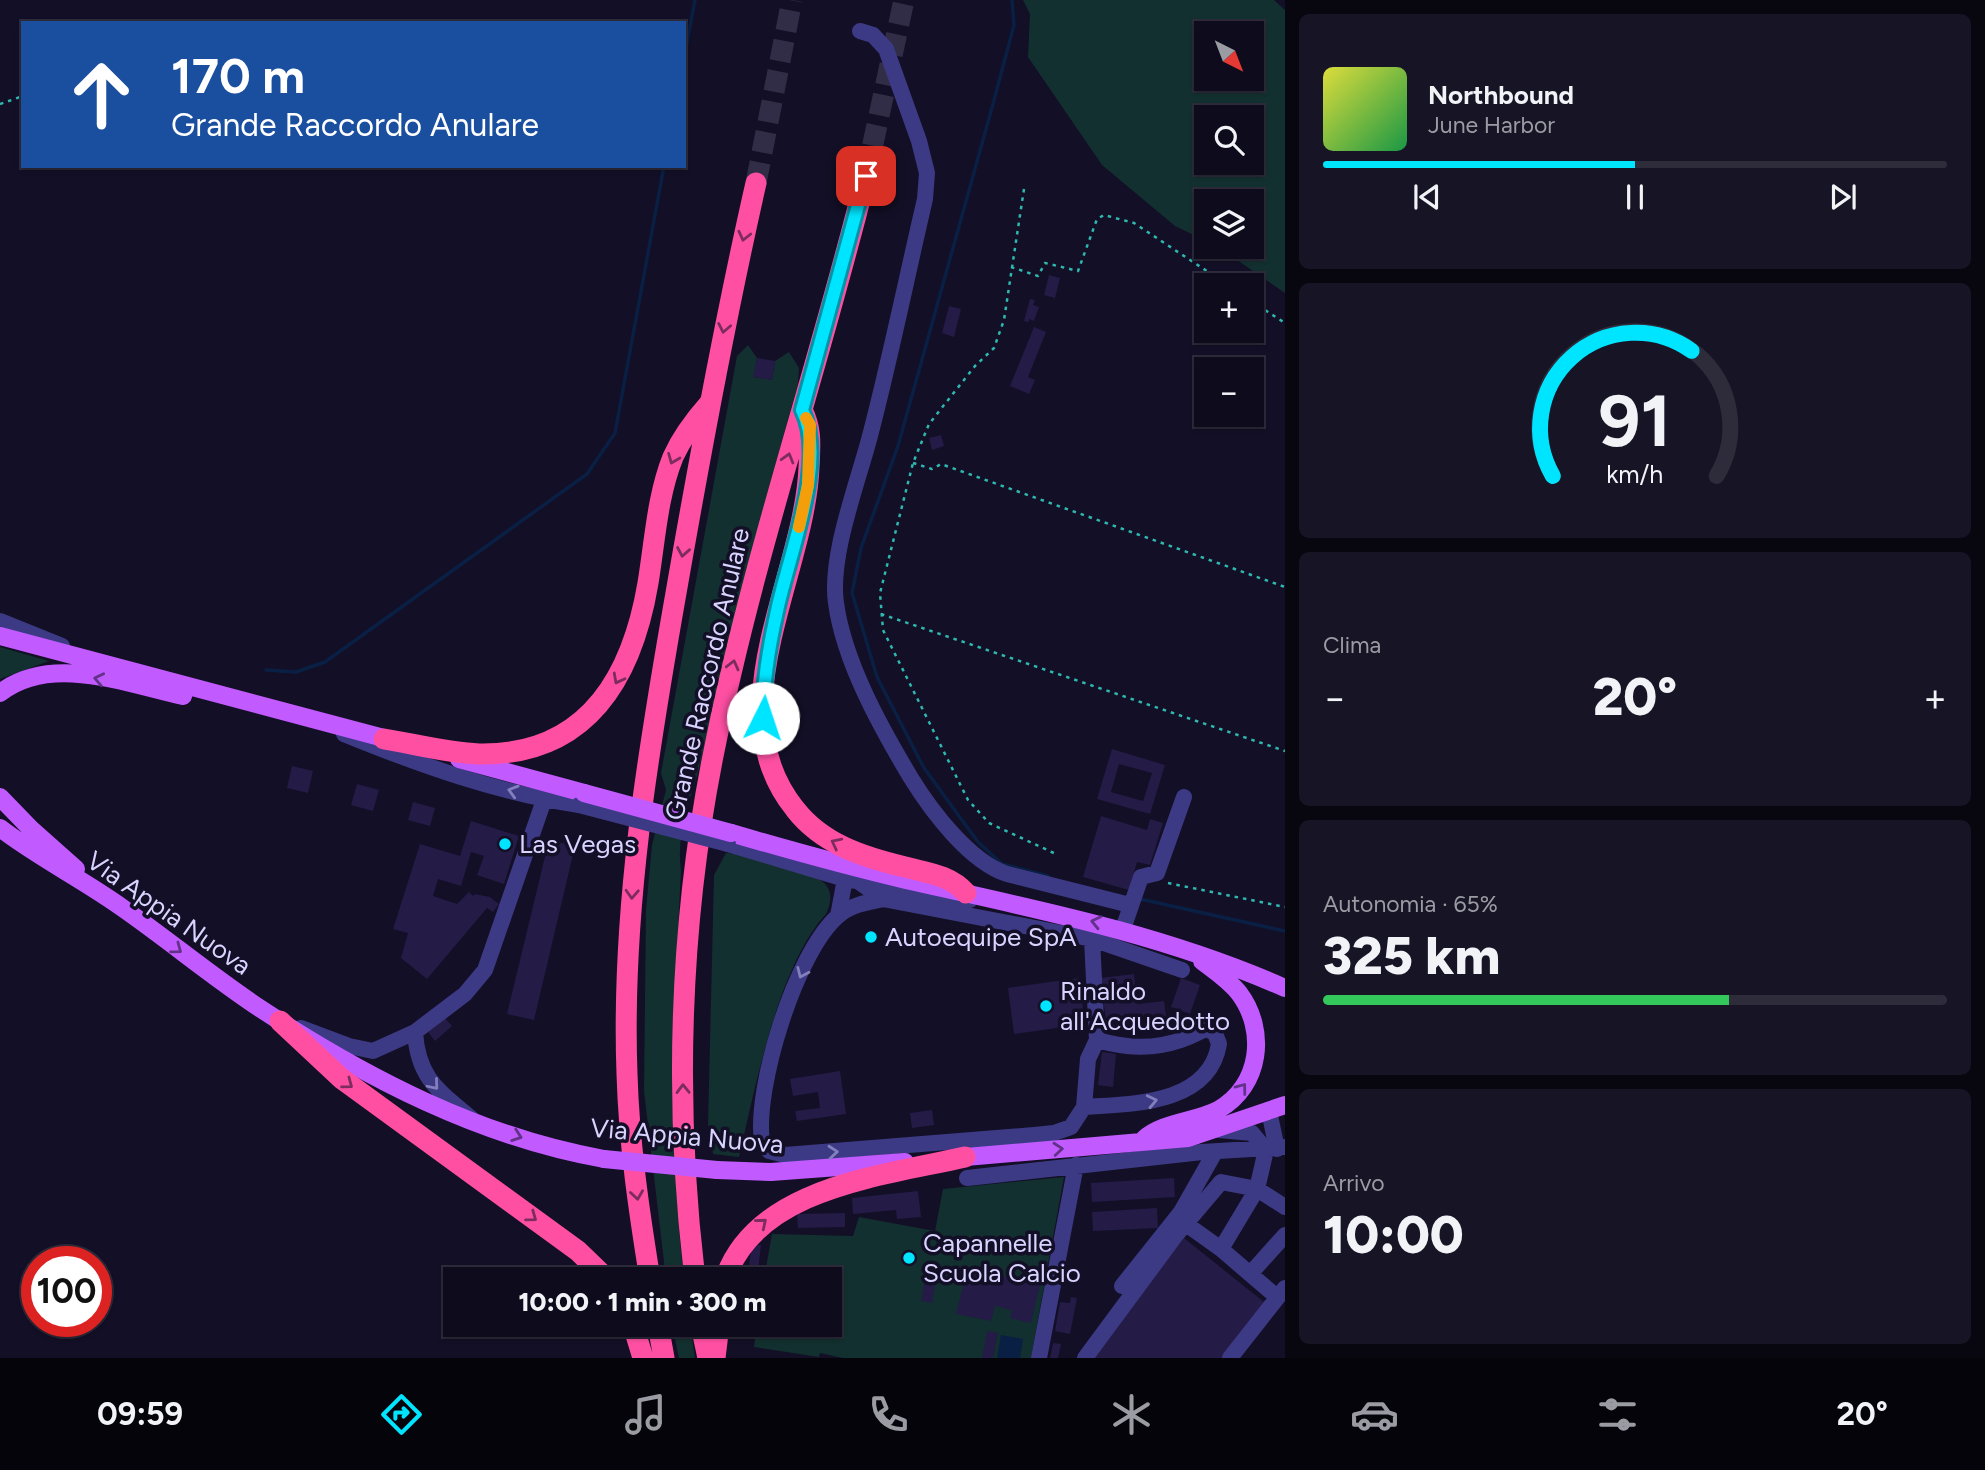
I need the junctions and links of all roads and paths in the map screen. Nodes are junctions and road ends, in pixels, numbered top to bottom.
1 (860, 32) dead end
2 (21, 97) edge
3 (0, 104) edge
4 (866, 176) tunnel mouth
5 (756, 183) tunnel mouth
6 (1024, 189) dead end
7 (1011, 267) junction
8 (1211, 273) edge
9 (1264, 309) edge
10 (1285, 323) edge
11 (710, 402) junction
12 (802, 410) junction
13 (913, 463) junction
14 (1285, 587) edge
15 (881, 614) junction
16 (0, 621) edge
17 (0, 636) edge
18 (100, 662) junction
19 (0, 693) edge
20 (263, 707) junction
21 (310, 720) junction
22 (384, 738) junction
23 (1285, 751) edge
24 (0, 797) edge
25 (1184, 797) dead end
26 (582, 799) junction
27 (544, 800) junction
28 (0, 828) edge
29 (729, 839) junction
30 (1056, 854) dead end
31 (852, 881) junction
32 (1167, 883) dead end
33 (966, 893) junction
34 (883, 898) junction
35 (1018, 905) junction
36 (1130, 905) junction
37 (1285, 907) edge
38 (123, 908) junction
39 (838, 916) junction
40 (1123, 929) junction
41 (1092, 939) junction
42 (1185, 949) junction
43 (1182, 970) dead end
44 (1285, 988) edge
45 (280, 1021) junction
46 (415, 1032) junction
47 (1097, 1040) junction
48 (1084, 1107) junction
49 (1277, 1108) edge
50 (477, 1123) junction
51 (1220, 1130) junction
52 (1034, 1135) junction
53 (1141, 1142) junction
54 (1276, 1149) edge
55 (1215, 1152) junction
56 (995, 1154) junction
57 (1076, 1165) junction
58 (966, 1167) junction
59 (1221, 1182) junction
60 (1257, 1189) junction
61 (1285, 1207) edge
62 (1186, 1224) junction
63 (1285, 1235) edge
64 (1221, 1249) junction
65 (595, 1267) edge
66 (648, 1267) edge
67 (694, 1267) edge
68 (732, 1267) edge
69 (1251, 1274) junction
70 (1122, 1286) dead end
71 (1281, 1292) edge
72 (637, 1337) edge
73 (660, 1337) edge
74 (704, 1337) edge
75 (718, 1337) edge
76 (643, 1358) edge
77 (664, 1358) edge
78 (708, 1358) edge
79 (715, 1358) edge
80 (1039, 1358) edge
81 (1085, 1358) edge
82 (1230, 1358) edge

1 - 36 street
2 - 3 path
4 - 12 highway, Grande Raccordo Anulare
5 -> 11 highway, Grande Raccordo Anulare
6 - 7 path
7 - 8 path
7 - 13 path
9 - 10 path
11 -> 22 highway
11 -> 66 highway, Grande Raccordo Anulare
33 -> 12 highway
67 -> 12 highway, Grande Raccordo Anulare
13 - 14 path
13 - 15 path
15 - 23 path
15 - 30 path
16 - 18 street
17 - 18 main road
18 - 20 main road
20 -> 19 main road
20 - 21 main road
21 - 22 main road
27 -> 21 street
22 - 26 main road
24 - 38 main road
25 - 36 street
26 - 27 street
26 - 29 main road, bridge
27 - 46 street
28 - 38 main road, Via Appia Nuova
29 - 31 street
29 - 33 main road
31 - 34 street
31 - 35 street
31 - 39 street
32 - 37 path
33 - 35 main road
34 - 39 street
34 - 41 street
40 -> 35 main road
36 - 40 street
38 -> 45 main road, Via Appia Nuova
39 -> 52 street
40 - 42 main road
41 - 43 street
41 - 47 street
42 - 44 main road
53 -> 42 main road
45 - 46 street
45 - 50 main road, Via Appia Nuova
45 -> 65 highway
46 -> 50 street
47 - 48 street
48 -> 47 street
48 - 52 street
49 - 51 main road, Via Appia Nuova
49 - 54 street
50 -> 58 main road, Via Appia Nuova, bridge
51 - 53 main road, Via Appia Nuova
51 - 54 street
52 - 56 street
56 -> 53 main road, Via Appia Nuova
54 - 55 street
54 - 60 street
55 - 57 street
55 - 59 street
55 - 70 street
56 - 58 main road, Via Appia Nuova
57 - 58 street
57 - 80 street
68 -> 58 highway
59 - 60 street
59 - 62 street
60 - 61 street
60 - 64 street
62 - 64 street
62 - 81 street
63 - 69 street
64 - 69 street
69 - 71 street
71 - 82 street
72 - 76 highway
73 - 77 highway
74 - 78 highway
75 - 79 highway

